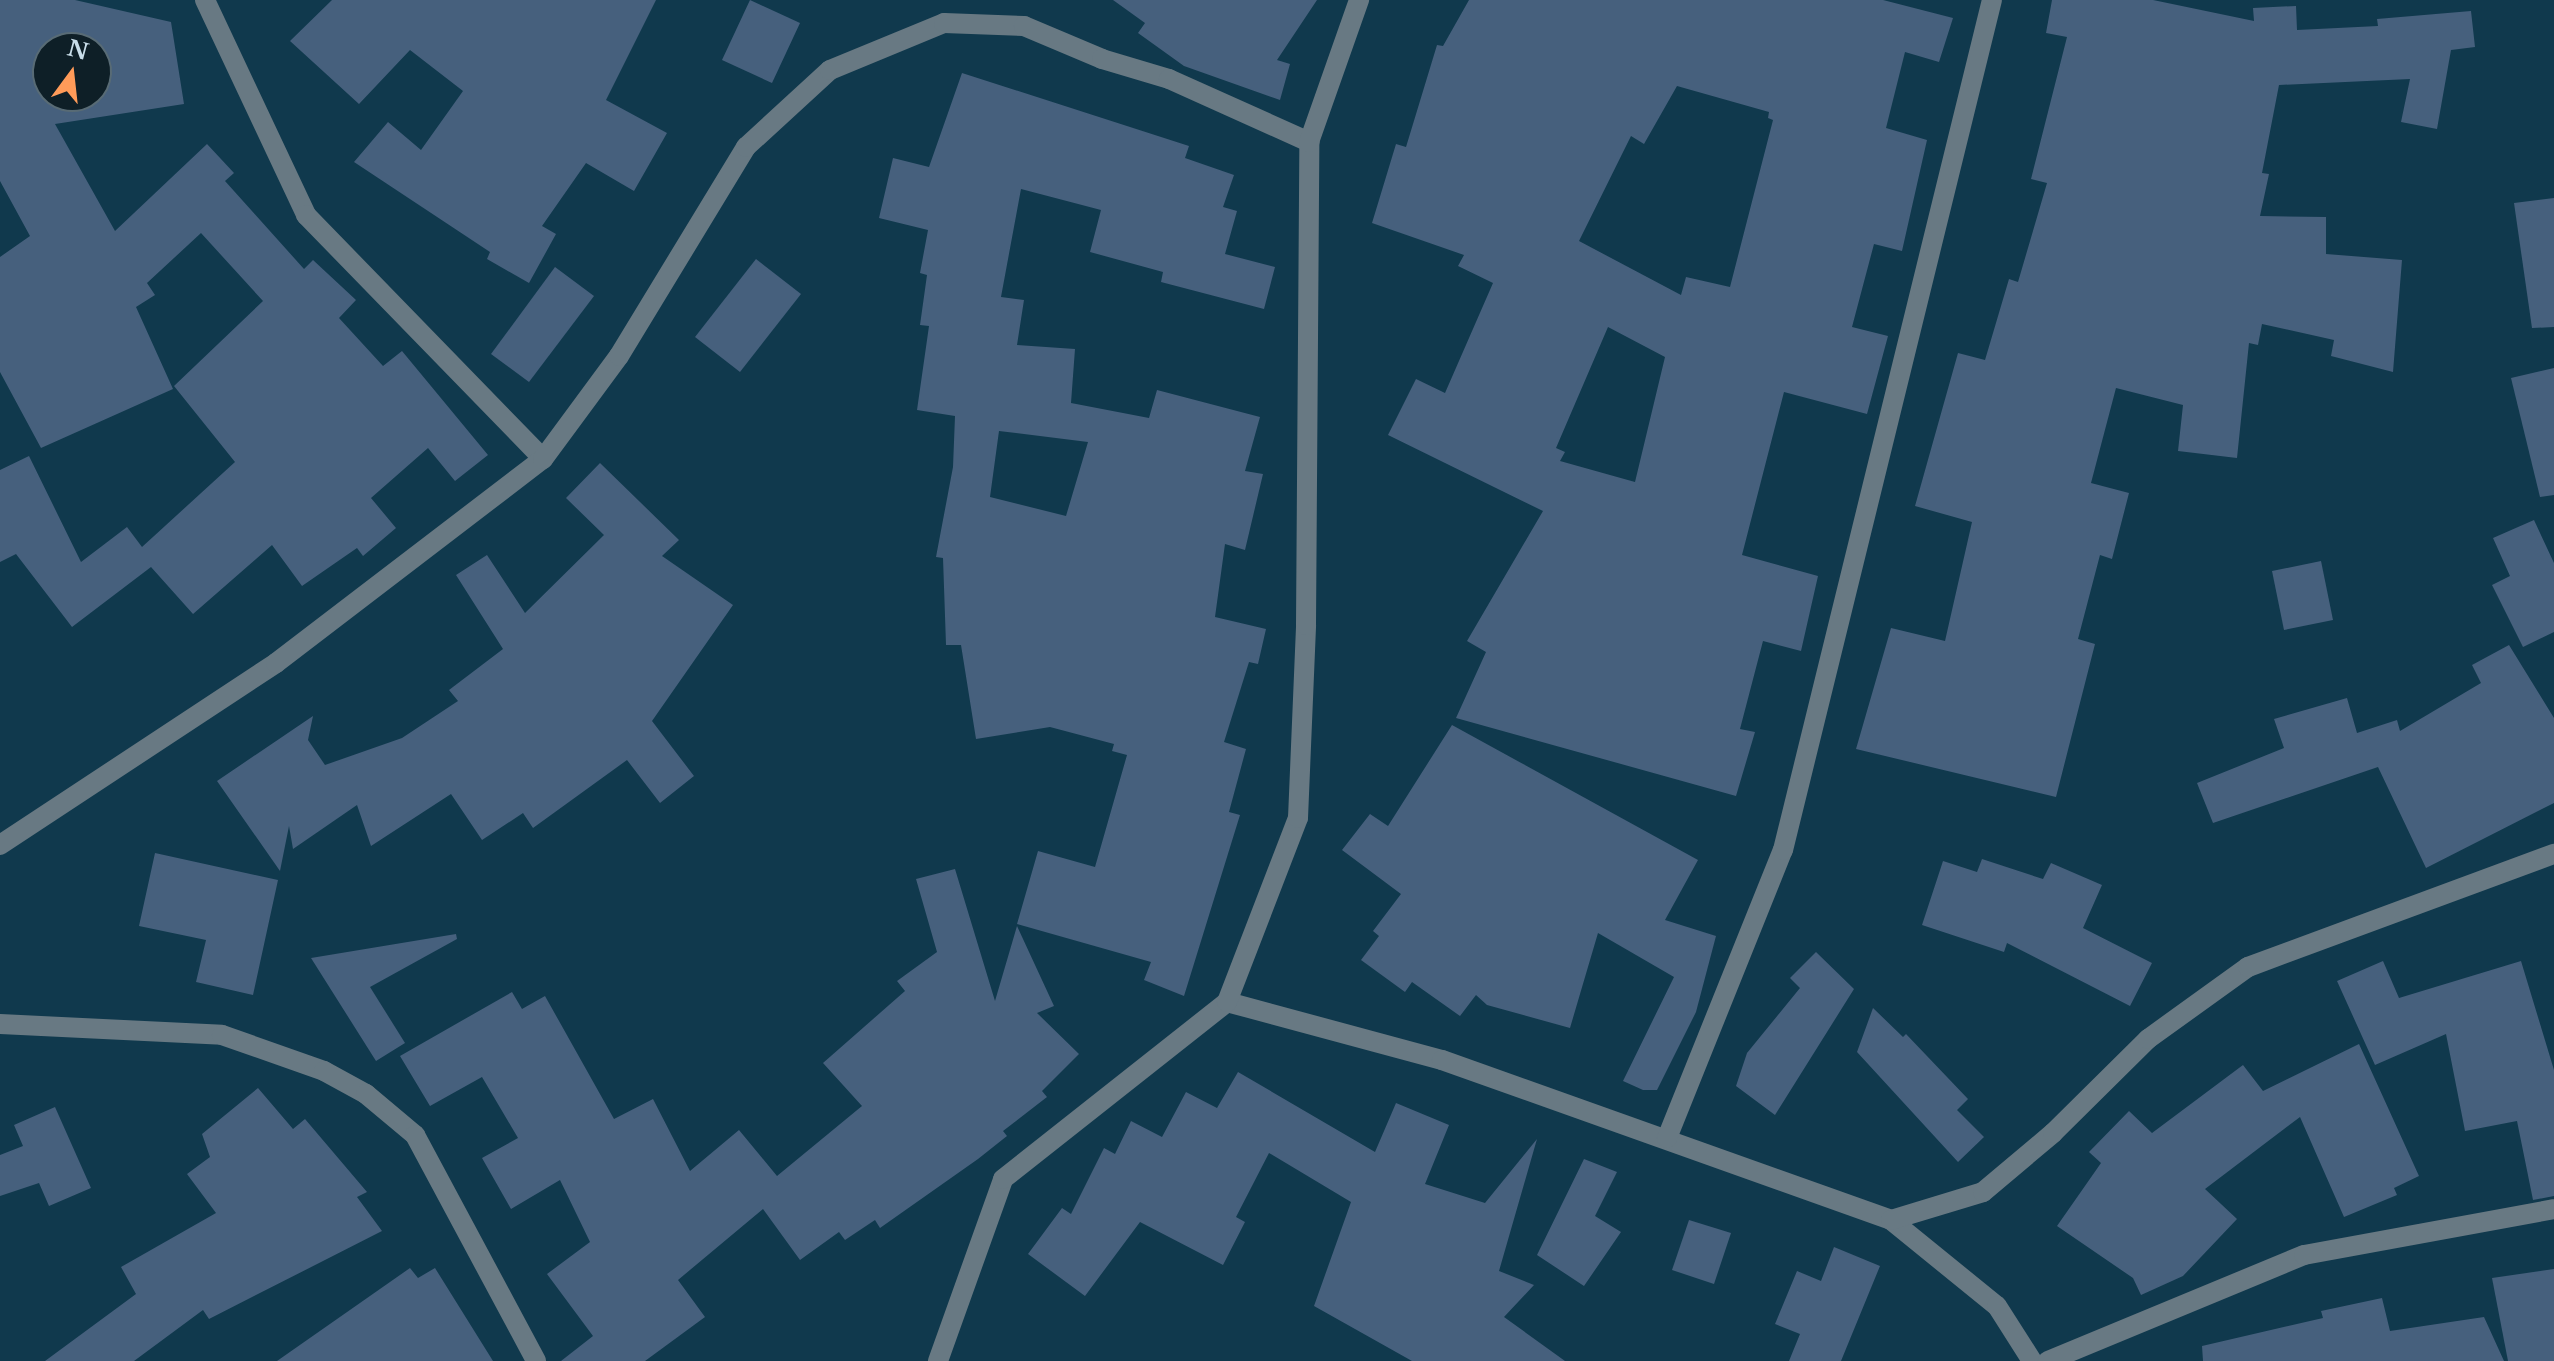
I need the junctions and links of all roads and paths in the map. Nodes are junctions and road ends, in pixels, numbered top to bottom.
1 (205, 0) edge
2 (1359, 0) edge
3 (1992, 0) edge
4 (1309, 142) junction
5 (543, 459) junction
6 (0, 845) edge
7 (2554, 854) edge
8 (1227, 1002) junction
9 (0, 1024) edge
10 (1667, 1138) junction
11 (2554, 1209) edge
12 (1891, 1220) junction
13 (536, 1361) edge
14 (938, 1361) edge
15 (2032, 1361) edge
16 (2048, 1361) edge

1 - 5 street
2 - 4 street
3 - 10 street
4 - 5 street
4 - 8 street
5 - 6 street
7 - 12 street
8 - 10 street
8 - 14 street
9 - 13 street
10 - 12 street
11 - 16 street
12 - 15 street

